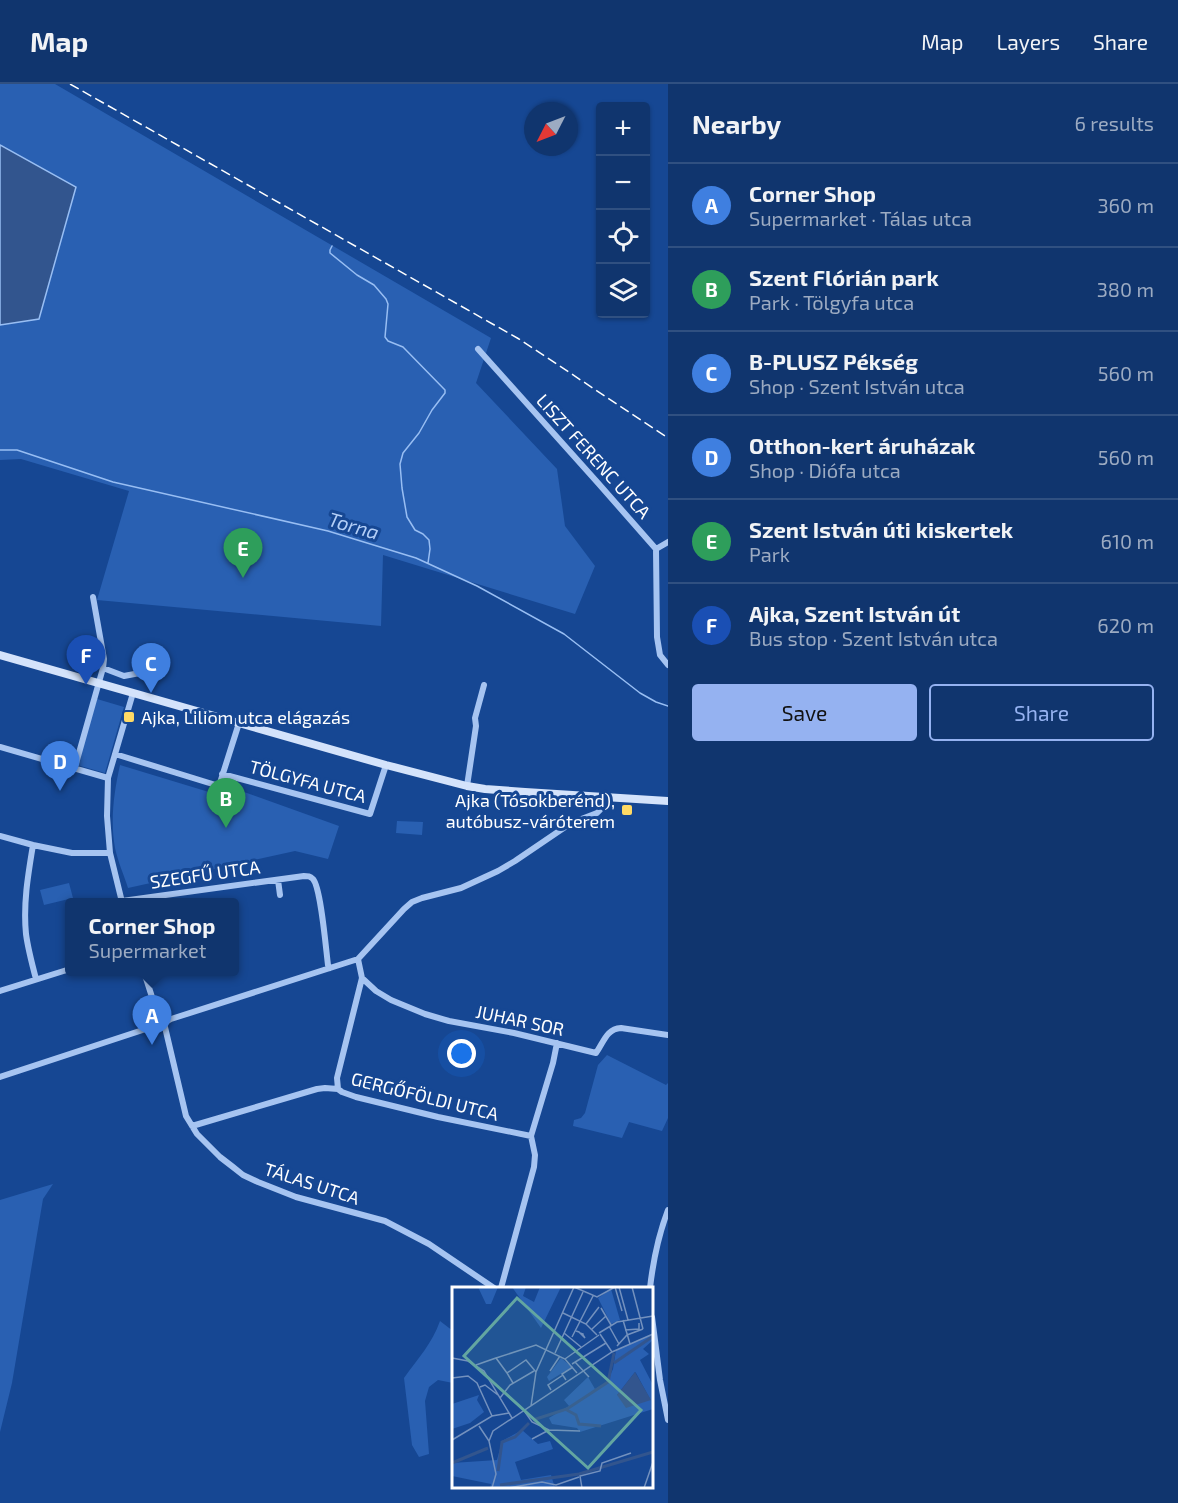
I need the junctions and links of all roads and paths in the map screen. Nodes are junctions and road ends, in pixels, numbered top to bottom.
1 (478, 349) dead end
2 (668, 542) edge
3 (656, 549) junction
4 (93, 597) dead end
5 (0, 656) edge
6 (668, 665) edge
7 (103, 668) junction
8 (149, 673) dead end
9 (99, 684) junction
10 (484, 685) dead end
11 (133, 693) junction
12 (239, 723) junction
13 (0, 747) edge
14 (115, 754) junction
15 (386, 765) junction
16 (75, 767) junction
17 (222, 774) junction
18 (108, 778) junction
19 (467, 786) junction
20 (608, 797) junction
21 (668, 801) edge
22 (0, 836) edge
23 (33, 845) junction
24 (110, 853) junction
25 (278, 879) junction
26 (280, 895) dead end
27 (121, 898) edge
28 (149, 898) edge
29 (358, 959) junction
30 (330, 968) junction
31 (65, 970) edge
32 (145, 976) edge
33 (362, 978) junction
34 (36, 980) junction
35 (0, 991) edge
36 (164, 1023) junction
37 (668, 1035) edge
38 (557, 1042) junction
39 (0, 1077) edge
40 (338, 1089) junction
41 (192, 1126) junction
42 (531, 1136) junction
43 (668, 1210) edge
44 (493, 1287) edge
45 (501, 1287) edge
46 (650, 1287) edge
47 (653, 1331) edge
48 (653, 1378) edge
49 (660, 1380) junction
50 (668, 1420) edge

1 - 3 street, LISZT FERENC UTCA
2 - 3 street
3 - 6 street
4 - 7 street
5 - 9 main road
7 - 8 street
7 - 9 street
9 - 11 main road
9 - 16 street
10 - 19 street
11 - 12 main road
11 - 14 street
12 - 15 main road
12 - 17 street, TÖLGYFA UTCA
13 - 16 street
14 - 17 street, TÖLGYFA UTCA
14 - 18 street
15 - 17 street, TÖLGYFA UTCA
15 - 19 main road
16 - 18 street
18 - 24 street
19 - 20 main road
20 - 21 main road
20 - 29 street
22 - 23 street
23 - 24 street
23 - 34 street
24 - 27 street
25 - 26 street, SZEGFŰ UTCA
25 - 28 street, SZEGFŰ UTCA
25 - 30 street
29 - 30 street
29 - 33 street, GERGŐFÖLDI UTCA
30 - 36 street
31 - 34 street
32 - 36 street, TÁLAS UTCA
33 - 38 street, JUHAR SOR
33 - 40 street, GERGŐFÖLDI UTCA
34 - 35 street
36 - 39 street
36 - 41 street, TÁLAS UTCA
37 - 38 street, JUHAR SOR
38 - 42 street
40 - 41 street
40 - 42 street, GERGŐFÖLDI UTCA
41 - 44 street, TÁLAS UTCA
42 - 45 street
43 - 46 street
47 - 49 street
48 - 49 street
49 - 50 street

